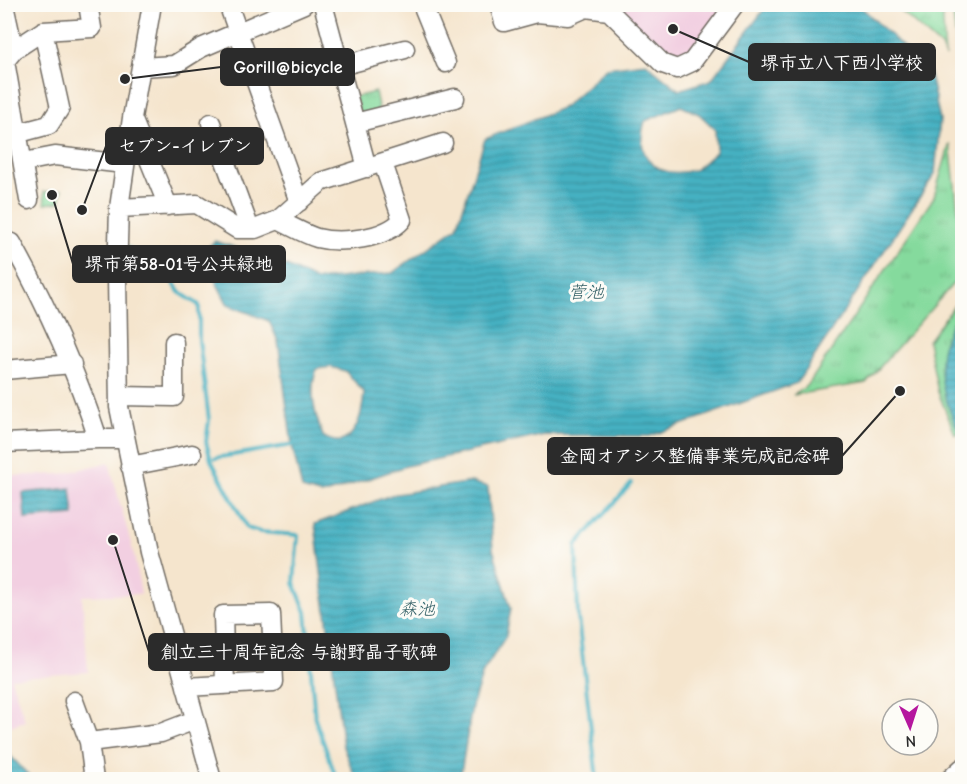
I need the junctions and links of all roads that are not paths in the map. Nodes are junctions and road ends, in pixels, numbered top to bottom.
1 (88, 4) edge
2 (152, 4) edge
3 (228, 4) edge
4 (304, 4) edge
5 (323, 4) edge
6 (422, 4) edge
7 (735, 4) edge
8 (501, 11) edge
9 (5, 14) edge
10 (43, 31) junction
11 (238, 32) junction
12 (405, 49) dead end
13 (8, 57) edge
14 (446, 63) dead end
15 (340, 66) junction
16 (141, 67) junction
17 (455, 98) dead end
18 (132, 117) junction
19 (211, 123) dead end
20 (355, 123) junction
21 (19, 133) junction
22 (443, 143) dead end
23 (24, 162) junction
24 (124, 164) junction
25 (375, 165) junction
26 (31, 200) dead end
27 (299, 202) junction
28 (168, 206) junction
29 (119, 208) junction
30 (278, 220) junction
31 (250, 229) junction
32 (4, 245) edge
33 (174, 342) dead end
34 (72, 364) junction
35 (4, 370) edge
36 (119, 396) junction
37 (98, 439) junction
38 (124, 439) junction
39 (4, 443) edge
40 (192, 454) dead end
41 (130, 466) junction
42 (225, 685) junction
43 (186, 687) junction
44 (74, 701) dead end
45 (195, 720) junction
46 (89, 742) junction
47 (963, 768) edge
48 (94, 780) edge
49 (212, 780) edge
50 (949, 780) edge

1 - 10 street
2 - 16 street
3 - 11 street
4 - 11 street
5 - 15 street
6 - 14 street
7 - 8 street
9 - 13 street
10 - 13 street
10 - 21 street
11 - 16 street
11 - 27 street
12 - 15 street
13 - 21 street
15 - 20 street
16 - 18 street
17 - 20 street
18 - 24 street
18 - 28 street
19 - 31 street
20 - 25 street
21 - 23 street
22 - 25 street
23 - 24 street
23 - 26 street
24 - 29 street
25 - 27 street
25 - 30 street
27 - 30 street
28 - 29 street
28 - 31 street
29 - 36 street
30 - 31 street
32 - 34 street
33 - 36 street
34 - 35 street
34 - 37 street
36 - 38 street
37 - 38 street
37 - 39 street
38 - 41 street
40 - 41 street
41 - 43 street
42 - 42 street
42 - 43 street
43 - 45 street
44 - 46 street
45 - 46 street
45 - 49 street
46 - 48 street
47 - 50 street

